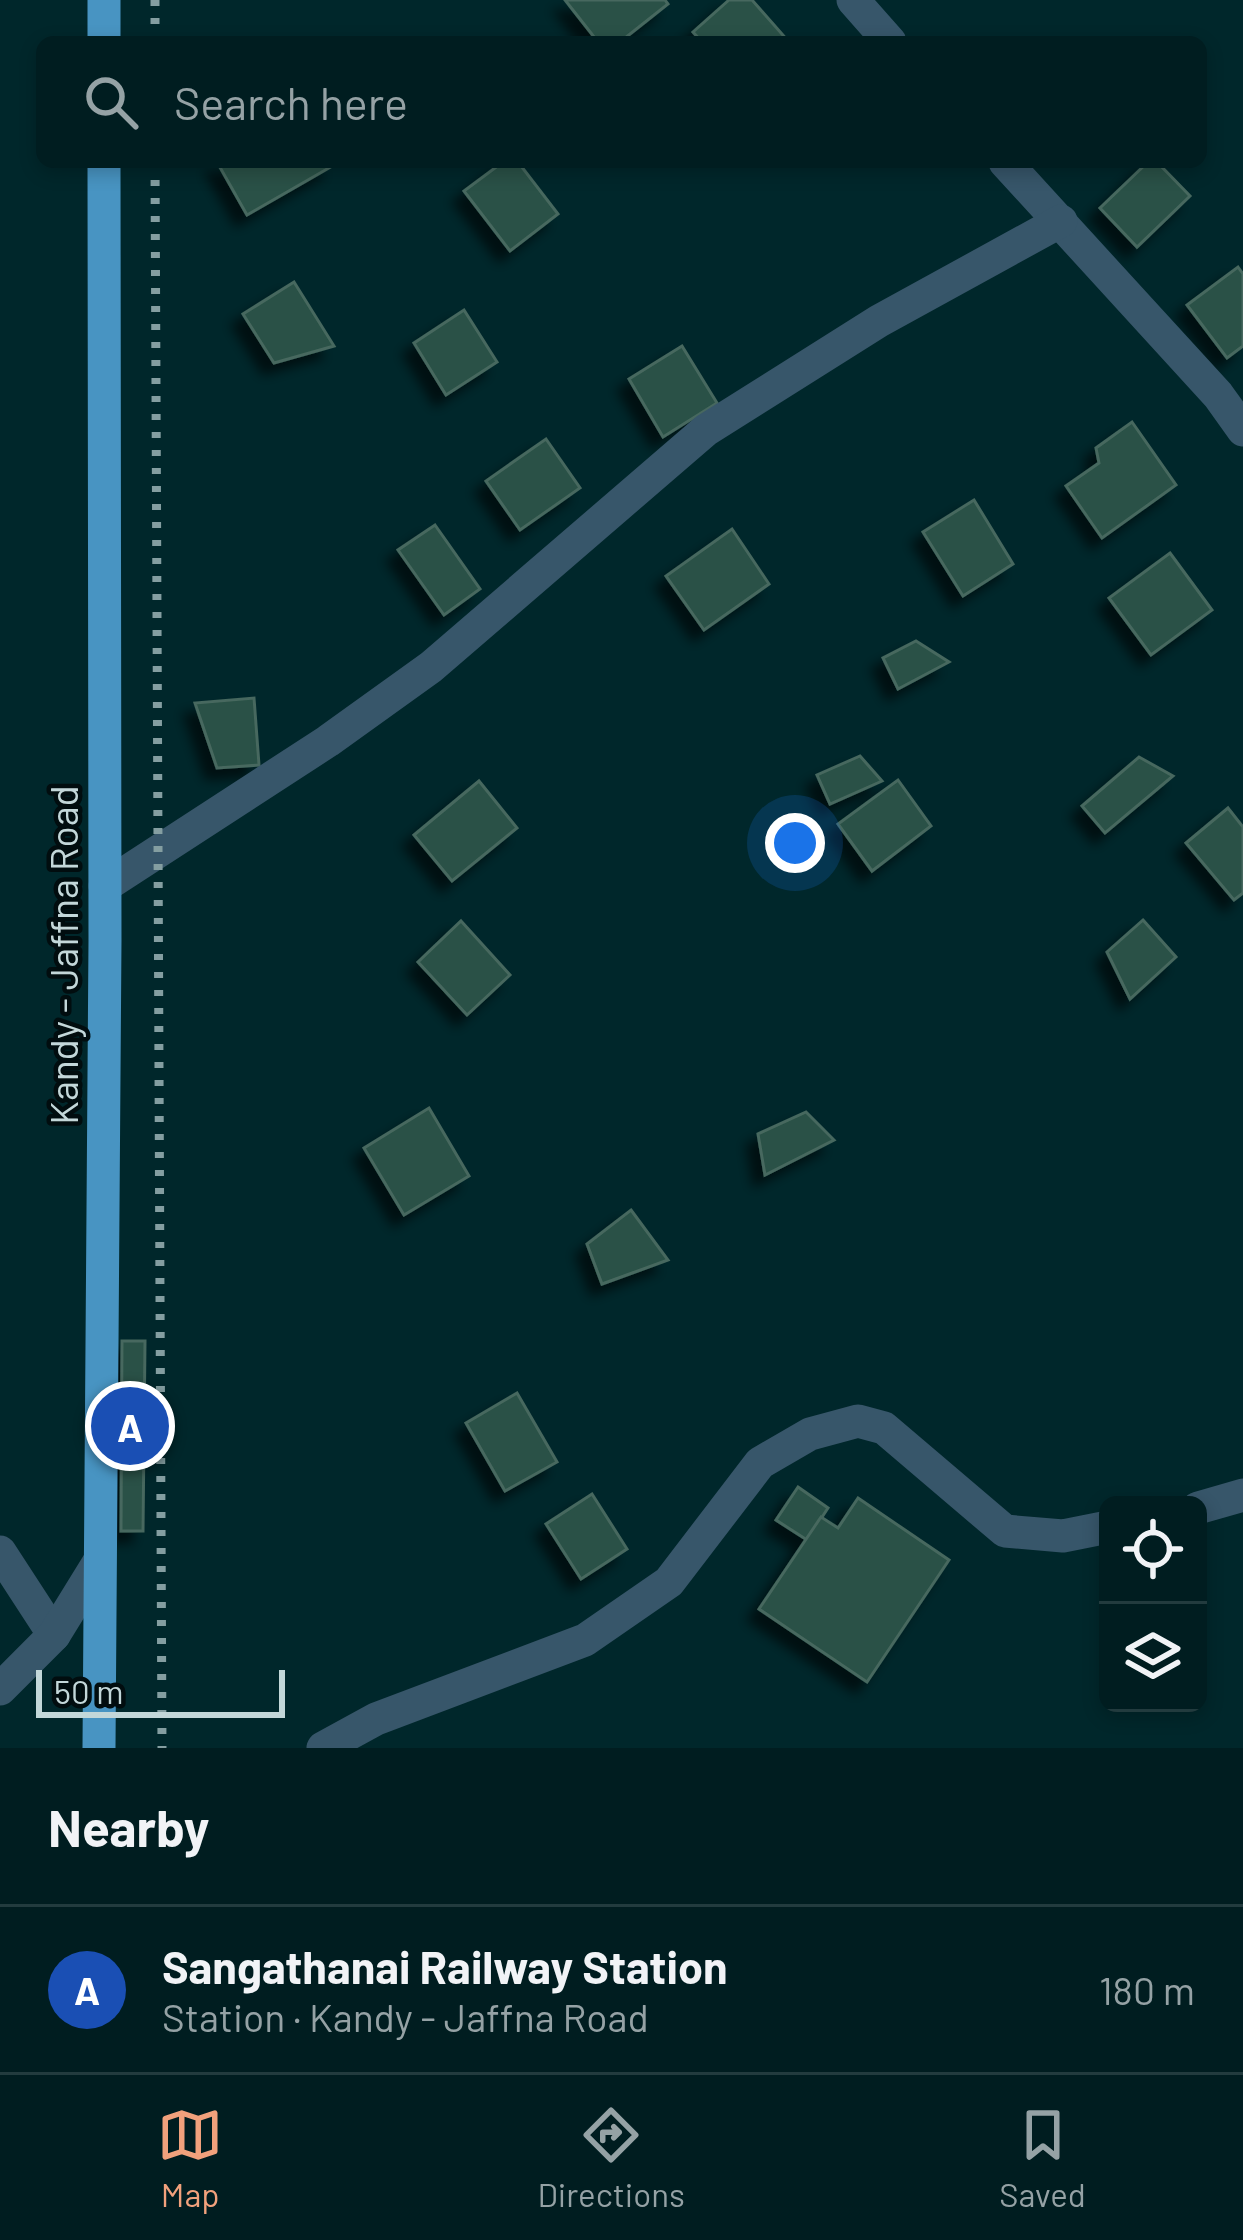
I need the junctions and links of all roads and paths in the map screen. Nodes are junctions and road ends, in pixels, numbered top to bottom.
1 (104, 0) edge
2 (853, 0) edge
3 (104, 36) edge
4 (885, 36) edge
5 (104, 168) edge
6 (1011, 168) edge
7 (1061, 221) junction
8 (1243, 430) edge
9 (105, 886) junction
10 (1243, 1495) edge
11 (1207, 1505) edge
12 (1099, 1529) edge
13 (0, 1552) edge
14 (99, 1562) junction
15 (55, 1635) junction
16 (0, 1689) edge
17 (99, 1748) edge
18 (323, 1748) edge

1 - 3 highway
2 - 4 street
5 - 9 highway, Kandy - Jaffna Road
6 - 7 street
7 - 8 street
7 - 9 street
9 - 14 highway, Kandy - Jaffna Road
10 - 11 street
12 - 18 street
13 - 15 street
14 - 15 street
14 - 17 highway, Kandy - Jaffna Road
15 - 16 street

